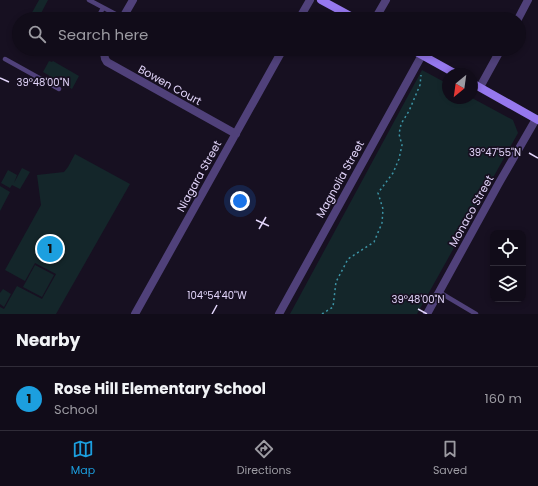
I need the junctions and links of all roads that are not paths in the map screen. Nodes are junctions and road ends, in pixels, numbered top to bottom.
1 (88, 0) edge
2 (133, 0) edge
3 (310, 0) edge
4 (321, 0) edge
5 (386, 0) edge
6 (528, 0) edge
7 (103, 8) junction
8 (101, 12) edge
9 (110, 12) edge
10 (126, 12) edge
11 (304, 12) edge
12 (343, 12) edge
13 (379, 12) edge
14 (522, 12) edge
15 (104, 56) edge
16 (279, 56) edge
17 (415, 56) edge
18 (426, 56) edge
19 (497, 56) edge
20 (5, 59) dead end
21 (446, 68) edge
22 (480, 87) joint
23 (60, 89) dead end
24 (537, 118) edge
25 (236, 134) junction
26 (439, 292) junction
27 (135, 314) edge
28 (279, 314) edge
29 (427, 314) edge
30 (476, 314) edge

1 - 7 lane
2 - 10 street
3 - 11 street
4 - 12 main road
5 - 13 street
6 - 14 street
7 - 8 lane
7 - 9 lane
15 - 25 street, Bowen Court
16 - 25 street, Niagara Street
17 - 28 street, Magnolia Street
18 - 21 main road
19 - 22 street
20 - 23 lane
22 - 24 main road
24 - 26 street, Monaco Street
25 - 27 street, Niagara Street
26 - 29 street, Monaco Street
26 - 30 lane

